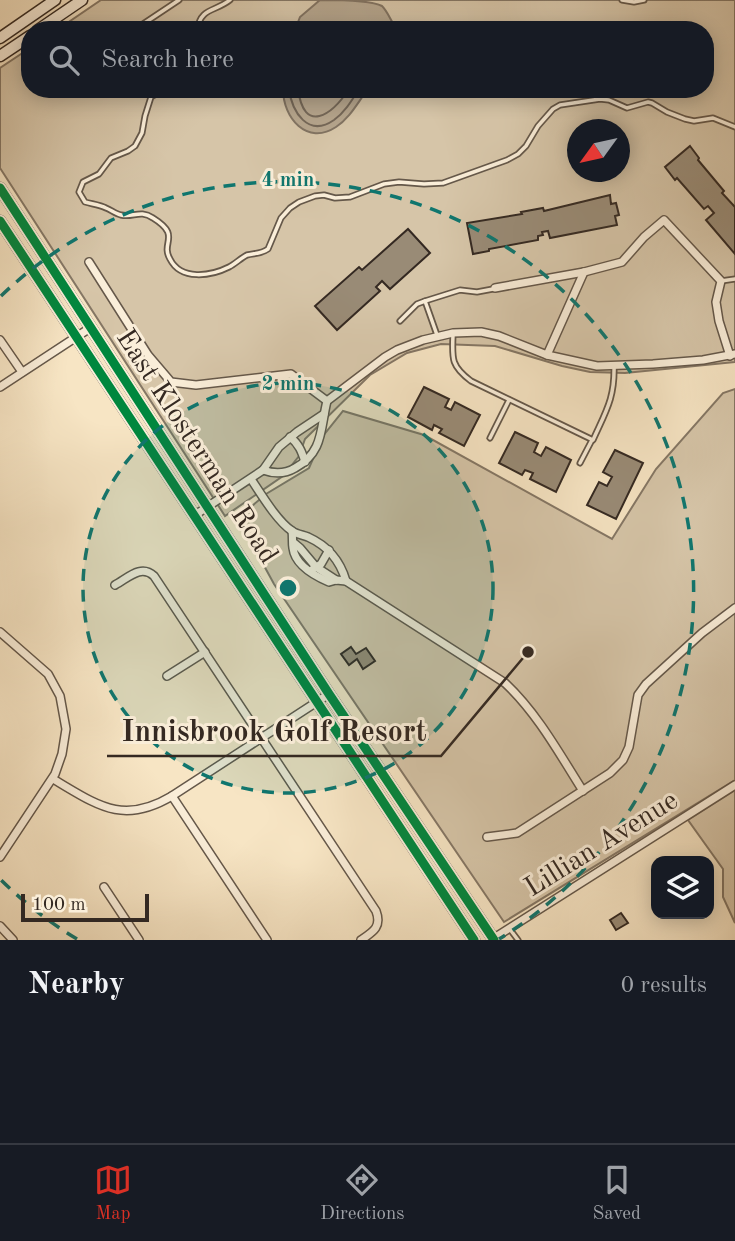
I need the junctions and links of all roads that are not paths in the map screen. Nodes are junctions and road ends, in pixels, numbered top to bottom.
1 (55, 0) edge
2 (82, 0) edge
3 (179, 0) edge
4 (230, 0) edge
5 (622, 0) edge
6 (644, 0) edge
7 (25, 21) edge
8 (51, 21) edge
9 (148, 21) edge
10 (199, 21) edge
11 (21, 23) edge
12 (0, 38) edge
13 (21, 42) edge
14 (0, 56) edge
15 (151, 98) edge
16 (735, 127) edge
17 (0, 188) edge
18 (0, 220) edge
19 (89, 262) dead end
20 (584, 272) junction
21 (735, 279) edge
22 (721, 281) junction
23 (495, 288) joint
24 (425, 302) junction
25 (400, 321) dead end
26 (90, 328) junction
27 (453, 332) junction
28 (437, 335) junction
29 (76, 337) junction
30 (0, 340) edge
31 (547, 355) junction
32 (732, 355) edge
33 (614, 365) junction
34 (22, 372) junction
35 (0, 387) edge
36 (509, 400) junction
37 (327, 401) junction
38 (324, 414) junction
39 (290, 437) junction
40 (490, 438) dead end
41 (593, 440) junction
42 (305, 462) junction
43 (580, 463) dead end
44 (263, 470) junction
45 (251, 479) junction
46 (208, 506) junction
47 (195, 515) junction
48 (292, 531) junction
49 (329, 550) junction
50 (312, 570) junction
51 (346, 581) junction
52 (116, 585) dead end
53 (735, 608) edge
54 (0, 632) edge
55 (205, 652) junction
56 (167, 676) dead end
57 (329, 694) junction
58 (317, 702) junction
59 (261, 738) junction
60 (52, 779) junction
61 (735, 785) edge
62 (583, 791) junction
63 (172, 796) junction
64 (487, 837) dead end
65 (0, 857) edge
66 (104, 887) dead end
67 (0, 926) edge
68 (509, 928) junction
69 (493, 939) edge
70 (13, 940) edge
71 (139, 940) edge
72 (267, 940) edge
73 (361, 940) edge
74 (474, 940) edge
75 (518, 940) edge

1 - 7 main road
2 - 8 main road
3 - 9 lane
4 - 10 lane
5 - 6 lane
11 - 12 main road
13 - 14 main road
15 - 16 lane
17 - 26 main road, East Klosterman Road
18 - 29 main road, East Klosterman Road
19 - 37 street
20 - 22 street
20 - 23 street
20 - 31 street
21 - 22 lane
22 - 32 street
23 - 24 lane
24 - 25 lane
24 - 28 lane
26 - 29 street
26 - 46 main road, East Klosterman Road
27 - 28 street
27 - 31 street
27 - 36 lane
28 - 37 street
29 - 34 street
29 - 47 main road, East Klosterman Road
30 - 34 street
31 - 33 street
32 - 33 street
33 - 41 lane
34 - 35 street
36 - 40 lane
36 - 41 lane
37 - 38 street
38 - 39 street
38 - 42 street
39 - 42 street
39 - 44 street
41 - 43 lane
42 - 44 street
44 - 45 street
45 - 46 street
45 - 48 street
46 - 47 street
46 - 57 main road, East Klosterman Road
47 - 58 main road, East Klosterman Road
48 - 49 street
48 - 50 street
49 - 50 street
49 - 51 street
50 - 51 street
51 - 62 street
52 - 55 street
53 - 62 street
54 - 60 street
55 - 56 street
55 - 59 street
57 - 58 street
57 - 69 main road, East Klosterman Road
58 - 59 street
58 - 74 main road, East Klosterman Road
59 - 63 street
59 - 73 street
60 - 63 street
60 - 65 street
61 - 68 street, Lillian Avenue
62 - 64 street
63 - 72 street
66 - 71 street
67 - 70 street
68 - 69 street, Lillian Avenue
68 - 75 lane

